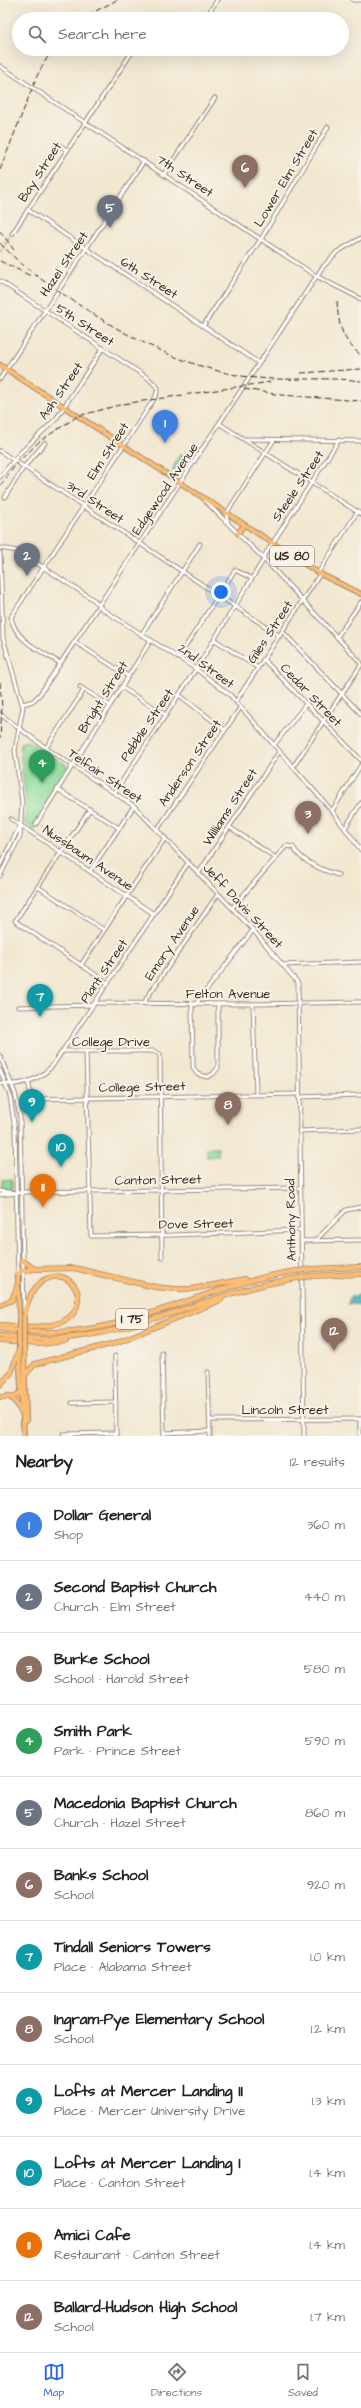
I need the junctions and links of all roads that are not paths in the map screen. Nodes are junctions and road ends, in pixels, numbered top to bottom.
1 (217, 0) edge
2 (353, 0) edge
3 (361, 0) edge
4 (209, 12) edge
5 (129, 56) edge
6 (0, 66) edge
7 (214, 98) dead end
8 (85, 122) junction
9 (328, 127) dead end
10 (56, 143) dead end
11 (67, 150) junction
12 (144, 161) junction
13 (164, 174) junction
14 (28, 210) junction
15 (12, 234) tunnel mouth
16 (361, 238) edge
17 (261, 239) junction
18 (86, 249) junction
19 (316, 276) junction
20 (0, 281) edge
21 (361, 299) edge
22 (45, 311) junction
23 (203, 326) junction
24 (103, 348) junction
25 (259, 363) junction
26 (0, 365) edge
27 (6, 369) junction
28 (0, 378) edge
29 (158, 388) joint
30 (63, 408) junction
31 (220, 424) junction
32 (244, 438) junction
33 (274, 440) junction
34 (339, 440) junction
35 (361, 441) edge
36 (45, 443) dead end
37 (123, 446) junction
38 (0, 451) edge
39 (266, 452) junction
40 (14, 460) junction
41 (24, 467) junction
42 (0, 477) edge
43 (312, 482) junction
44 (180, 484) junction
45 (5, 497) dead end
46 (204, 500) junction
47 (83, 506) junction
48 (359, 512) edge
49 (226, 514) junction
50 (229, 524) junction
51 (244, 525) junction
52 (238, 533) junction
53 (272, 543) junction
54 (140, 544) junction
55 (200, 544) dead end
56 (0, 548) edge
57 (0, 553) edge
58 (264, 558) junction
59 (43, 566) junction
60 (182, 572) junction
61 (319, 574) junction
62 (252, 578) junction
63 (361, 594) edge
64 (218, 596) junction
65 (303, 599) junction
66 (361, 602) edge
67 (98, 607) junction
68 (235, 607) junction
69 (283, 632) junction
70 (141, 635) junction
71 (280, 636) junction
72 (337, 637) junction
73 (151, 640) junction
74 (214, 640) junction
75 (75, 642) junction
76 (178, 658) junction
77 (264, 660) junction
78 (60, 663) junction
79 (361, 664) edge
80 (258, 668) junction
81 (196, 669) junction
82 (128, 676) junction
83 (80, 687) dead end
84 (121, 687) junction
85 (84, 690) junction
86 (342, 693) junction
87 (179, 694) junction
88 (236, 701) junction
89 (23, 704) junction
90 (306, 704) junction
91 (109, 705) junction
92 (240, 708) junction
93 (0, 714) edge
94 (361, 714) edge
95 (166, 715) junction
96 (323, 721) junction
97 (19, 728) junction
98 (225, 730) junction
99 (274, 745) junction
100 (46, 748) junction
101 (279, 752) junction
102 (361, 760) edge
103 (72, 764) junction
104 (361, 765) edge
105 (293, 767) junction
106 (58, 789) junction
107 (115, 792) junction
108 (361, 803) edge
109 (134, 806) junction
110 (90, 808) junction
111 (332, 811) junction
112 (11, 819) dead end
113 (21, 824) junction
114 (36, 824) dead end
115 (229, 827) junction
116 (119, 828) junction
117 (345, 828) junction
118 (157, 830) junction
119 (165, 838) junction
120 (361, 850) edge
121 (61, 851) junction
122 (276, 858) junction
123 (188, 863) junction
124 (0, 865) edge
125 (90, 871) junction
126 (198, 874) junction
127 (338, 875) dead end
128 (0, 876) edge
129 (38, 887) junction
130 (218, 894) junction
131 (127, 896) junction
132 (232, 908) junction
133 (154, 914) junction
134 (104, 930) junction
135 (253, 930) junction
136 (361, 962) edge
137 (81, 965) junction
138 (283, 965) junction
139 (108, 983) junction
140 (361, 1002) edge
141 (94, 1004) junction
142 (145, 1004) junction
143 (253, 1004) junction
144 (297, 1004) junction
145 (194, 1005) junction
146 (218, 1005) junction
147 (18, 1007) dead end
148 (63, 1051) junction
149 (86, 1052) junction
150 (0, 1056) edge
151 (0, 1070) edge
152 (28, 1081) junction
153 (0, 1083) edge
154 (6, 1084) junction
155 (12, 1084) junction
156 (256, 1094) junction
157 (298, 1095) junction
158 (361, 1095) edge
159 (160, 1096) junction
160 (87, 1098) junction
161 (361, 1129) edge
162 (299, 1131) junction
163 (300, 1188) junction
164 (160, 1190) junction
165 (0, 1191) edge
166 (89, 1191) junction
167 (21, 1192) junction
168 (16, 1193) junction
169 (0, 1195) edge
170 (361, 1207) edge
171 (301, 1230) junction
172 (160, 1234) junction
173 (317, 1239) junction
174 (361, 1240) edge
175 (301, 1241) junction
176 (162, 1258) dead end
177 (22, 1260) junction
178 (361, 1267) edge
179 (34, 1269) junction
180 (23, 1271) junction
181 (361, 1274) edge
182 (18, 1275) junction
183 (258, 1278) junction
184 (18, 1284) junction
185 (247, 1288) junction
186 (0, 1305) edge
187 (22, 1316) junction
188 (0, 1324) edge
189 (0, 1329) edge
190 (0, 1336) edge
191 (76, 1338) junction
192 (0, 1341) edge
193 (22, 1350) junction
194 (162, 1353) dead end
195 (115, 1356) dead end
196 (208, 1372) dead end
197 (24, 1376) junction
198 (0, 1385) edge
199 (22, 1392) junction
200 (8, 1396) junction
201 (0, 1397) edge
202 (116, 1402) junction
203 (72, 1403) dead end
204 (21, 1412) junction
205 (303, 1419) junction
206 (360, 1419) edge
207 (210, 1420) junction
208 (23, 1424) junction
209 (210, 1431) junction
210 (63, 1434) dead end
211 (116, 1434) edge
212 (164, 1435) edge
213 (24, 1436) edge
214 (210, 1436) edge
215 (304, 1436) edge
216 (360, 1436) edge

1 - 4 street
2 - 3 street
5 - 8 street, Bay Street
6 - 8 street, 7th Street
7 - 13 street
8 - 11 street, Bay Street
8 - 12 street, 7th Street
9 - 17 street, Lower Elm Street
10 - 11 street
11 - 14 street, Bay Street
12 - 13 street, 7th Street
12 - 18 street, Hazel Street
13 - 17 street, 7th Street
14 - 15 street, Bay Street
14 - 18 street, 6th Street
16 - 19 street, Edgewood Avenue
17 - 19 street, 7th Street
17 - 23 street
18 - 22 street, Hazel Street
18 - 23 street, 6th Street
19 - 21 street, 7th Street
19 - 25 street, Edgewood Avenue
20 - 22 street, 5th Street
22 - 24 street, 5th Street
22 - 27 street, Hazel Street
23 - 25 street, 6th Street
24 - 29 street, 5th Street
24 - 30 street, Ash Street
25 - 31 street, Edgewood Avenue
26 - 27 main road, US 80
27 - 28 street, Hazel Street
27 - 30 main road, US 80
29 - 37 street, Elm Street
30 - 37 main road, US 80
30 - 40 street, Ash Street
31 - 32 street
31 - 44 street, Edgewood Avenue
32 - 33 street
32 - 39 street
33 - 34 street
33 - 39 street
34 - 35 street
34 - 43 street, Steele Street
36 - 41 street
37 - 44 main road, US 80
37 - 47 street, Elm Street
38 - 40 street, 3rd Street
39 - 43 street
39 - 49 street
40 - 41 street, 3rd Street
40 - 42 street, Ash Street
41 - 45 street
41 - 47 street, 3rd Street
43 - 48 street
43 - 53 street, Steele Street
44 - 46 main road, US 80
44 - 54 street, Edgewood Avenue
46 - 49 main road, US 80
46 - 50 street
47 - 54 street, 3rd Street
47 - 59 street, Elm Street
48 - 61 street, Giles Street
49 - 50 street
49 - 51 main road, US 80
50 - 52 street
51 - 52 main road
51 - 53 main road, US 80
52 - 58 street
53 - 58 street, Steele Street
53 - 61 main road, US 80
54 - 60 street, 3rd Street
54 - 67 street, Edgewood Avenue
55 - 60 street
56 - 59 street, 2nd Street
57 - 89 street
58 - 62 street, Steele Street
58 - 65 street
59 - 67 street, 2nd Street
59 - 78 street, Elm Street
60 - 64 street, 3rd Street
60 - 70 street
61 - 63 main road, US 80
61 - 65 street, Giles Street
62 - 64 street
62 - 68 street, Steele Street
64 - 68 street, 3rd Street
64 - 76 street
65 - 69 street, Giles Street
65 - 72 street
66 - 72 street
67 - 70 street, 2nd Street
67 - 75 street, Edgewood Avenue
68 - 71 street, 3rd Street
68 - 74 street, Pebble Street
69 - 71 street, Giles Street
69 - 86 street
70 - 73 street, 2nd Street
71 - 77 street, Giles Street
72 - 79 street
73 - 76 street, 2nd Street
73 - 82 street, Bright Street
74 - 80 street, Cedar Street
74 - 81 street, Pebble Street
75 - 78 street, Edgewood Avenue
75 - 82 street
76 - 81 street, 2nd Street
77 - 80 street, Giles Street
77 - 90 street, Cedar Street
78 - 89 street, Edgewood Avenue
79 - 86 street
80 - 88 street, Giles Street
81 - 87 street, Pebble Street
81 - 88 street, 2nd Street
82 - 84 street, Bright Street
83 - 85 street
84 - 91 street, Bright Street
84 - 95 street
85 - 91 street
85 - 100 street
86 - 94 street
86 - 96 street
87 - 95 street, Pebble Street
87 - 98 street
88 - 92 street, 2nd Street
89 - 97 street
90 - 96 street, Cedar Street
90 - 99 street
91 - 103 street, Bright Street
92 - 98 street, Anderson Street
92 - 99 street, 2nd Street
93 - 97 street, Telfair Street
95 - 107 street, Pebble Street
96 - 102 street, Cedar Street
96 - 105 street
97 - 100 street, Telfair Street
97 - 113 street
98 - 118 street, Anderson Street
99 - 101 street, 2nd Street
100 - 103 street, Telfair Street
101 - 105 street, 2nd Street
101 - 115 street, Williams Street
103 - 106 street, Bright Street
103 - 107 street, Telfair Street
104 - 111 street
105 - 111 street, 2nd Street
106 - 110 street
106 - 114 street, Bright Street
107 - 109 street, Telfair Street
108 - 117 street
109 - 116 street
109 - 118 street, Telfair Street
110 - 116 street
110 - 121 street
111 - 117 street, 2nd Street
112 - 113 street, Nussbaum Avenue
113 - 121 street, Nussbaum Avenue
113 - 124 street
113 - 128 street
115 - 122 street
115 - 126 street, Williams Street
116 - 125 street
117 - 120 street, 2nd Street
118 - 119 street, Jeff Davis Street
119 - 123 street, Jeff Davis Street
119 - 131 street
121 - 125 street, Nussbaum Avenue
121 - 129 street
122 - 127 street
122 - 132 street
123 - 126 street, Jeff Davis Street
123 - 133 street, Plant Street
125 - 131 street, Nussbaum Avenue
126 - 130 street, Jeff Davis Street
129 - 134 street
129 - 137 street
130 - 132 street, Jeff Davis Street
130 - 142 street, Emory Avenue
131 - 133 street, Nussbaum Avenue
131 - 134 street
132 - 135 street, Jeff Davis Street
133 - 139 street, Plant Street
134 - 137 street
135 - 138 street, Jeff Davis Street
135 - 145 street
136 - 138 street
137 - 139 street
138 - 144 street, Jeff Davis Street
139 - 141 street, Plant Street
140 - 144 street, Felton Avenue
141 - 142 street, Felton Avenue
141 - 147 street, Felton Avenue
141 - 148 street, Plant Street
142 - 145 street, Felton Avenue
143 - 144 street, Felton Avenue
143 - 146 street, Felton Avenue
143 - 156 street
144 - 157 street, Anthony Road
145 - 146 street, Felton Avenue
145 - 146 street
148 - 149 street, College Drive
148 - 152 street, Plant Street
149 - 159 street, College Drive
149 - 160 street
150 - 155 street
151 - 154 street
152 - 155 street
152 - 160 street, College Street
153 - 154 street
154 - 155 street
154 - 168 street
155 - 167 street
156 - 157 street, College Street
156 - 159 street, College Street
157 - 158 street, College Street
157 - 162 street, Anthony Road
159 - 160 street, College Street
159 - 164 street
160 - 166 street
161 - 162 street
162 - 163 street, Anthony Road
163 - 164 street, Canton Street
163 - 171 street, Anthony Road
164 - 166 street, Canton Street
164 - 172 street
165 - 168 street
166 - 167 street, Canton Street
166 - 172 street, Dove Street
167 - 168 street, Canton Street
167 - 177 street
168 - 169 street
168 - 182 street
170 - 173 street
171 - 172 street, Dove Street
171 - 175 street, Anthony Road
172 - 176 street
173 - 174 street
173 - 175 street
175 - 205 street, Anthony Road
177 - 179 highway
177 - 180 street
178 - 183 highway, I 75, bridge
179 - 180 highway
179 - 183 highway
180 - 182 highway
180 - 187 street
181 - 185 highway, I 75, bridge
182 - 184 main road
183 - 189 highway, I 75
184 - 186 highway
184 - 187 main road
185 - 191 highway, I 75
185 - 197 highway
187 - 188 highway
187 - 193 main road, bridge
190 - 191 highway, I 75
191 - 192 highway
193 - 197 main road
193 - 198 highway
193 - 199 main road
194 - 212 street
195 - 202 street
196 - 207 street
197 - 199 main road
199 - 200 highway
199 - 204 main road
199 - 208 main road
200 - 201 highway
200 - 204 highway
202 - 203 street
202 - 211 street
204 - 208 main road
205 - 206 street, Lincoln Street
205 - 207 street, Lincoln Street
205 - 215 street, Anthony Road
206 - 216 street
207 - 209 street
208 - 213 main road
209 - 212 street
209 - 214 street
210 - 211 street

